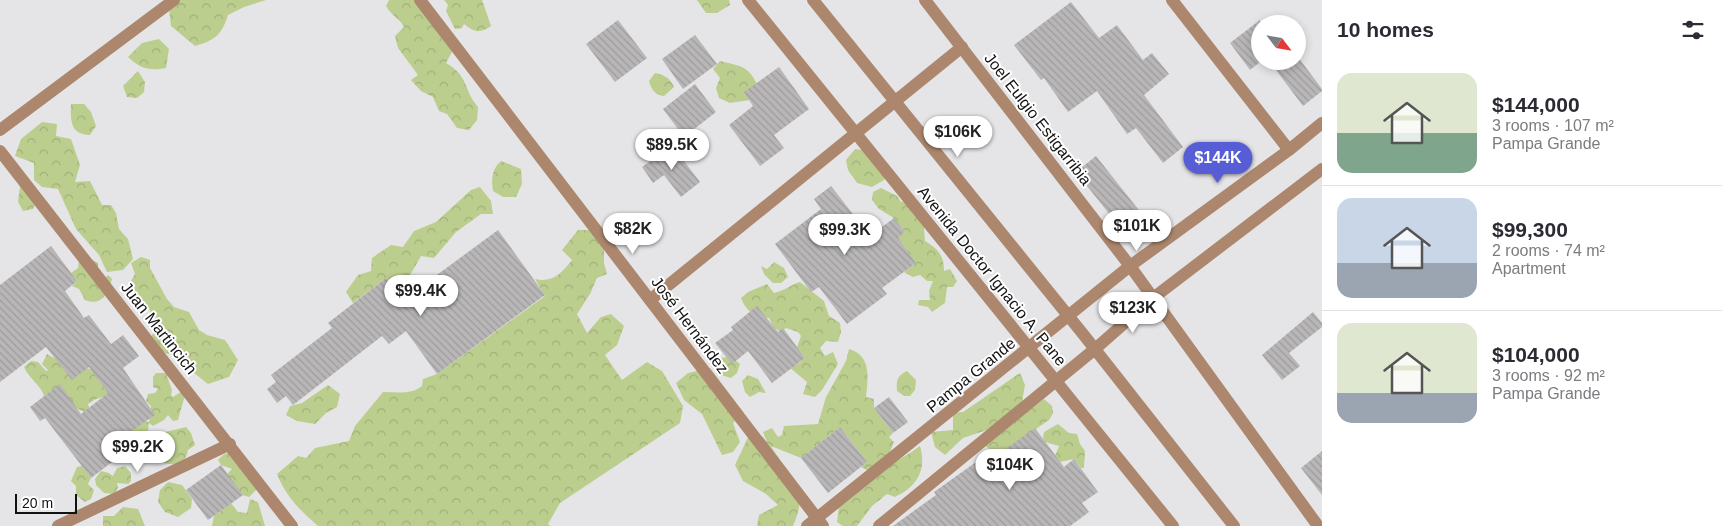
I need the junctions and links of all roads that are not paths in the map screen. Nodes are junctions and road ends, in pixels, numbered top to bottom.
1 (174, 0) edge
2 (420, 0) edge
3 (748, 0) edge
4 (813, 0) edge
5 (925, 0) edge
6 (1172, 0) edge
7 (962, 47) junction
8 (895, 102) junction
9 (1322, 123) edge
10 (0, 130) edge
11 (857, 134) junction
12 (1289, 150) junction
13 (0, 151) edge
14 (1322, 169) edge
15 (1130, 266) junction
16 (1153, 298) junction
17 (650, 300) junction
18 (1069, 316) junction
19 (1030, 349) junction
20 (1095, 349) junction
21 (1056, 381) junction
22 (230, 444) junction
23 (816, 523) edge
24 (58, 526) edge
25 (292, 526) edge
26 (879, 526) edge
27 (1173, 526) edge
28 (1234, 526) edge
29 (1318, 526) edge

1 - 10 street
2 - 17 street, José Hernández
3 - 11 street, Avenida Doctor Ignacio A. Pane
4 - 8 street, Avenida Doctor Ignacio A. Pane
5 - 7 street, Joel Eulgio Estigarribia
6 - 12 street
7 - 8 street
7 - 15 street, Joel Eulgio Estigarribia
8 - 11 street
8 - 18 street, Avenida Doctor Ignacio A. Pane
9 - 12 street, Pampa Grande
11 - 17 street
11 - 19 street, Avenida Doctor Ignacio A. Pane
12 - 15 street, Pampa Grande
13 - 22 street, Juan Martincich
14 - 16 street
15 - 16 street, Joel Eulgio Estigarribia
15 - 18 street, Pampa Grande
16 - 20 street
16 - 29 street, Joel Eulgio Estigarribia
17 - 23 street, José Hernández
18 - 19 street, Pampa Grande
18 - 20 street, Avenida Doctor Ignacio A. Pane
19 - 21 street, Avenida Doctor Ignacio A. Pane
19 - 23 street, Pampa Grande
20 - 21 street
20 - 28 street, Avenida Doctor Ignacio A. Pane
21 - 26 street
21 - 27 street, Avenida Doctor Ignacio A. Pane
22 - 24 street
22 - 25 street, Juan Martincich

